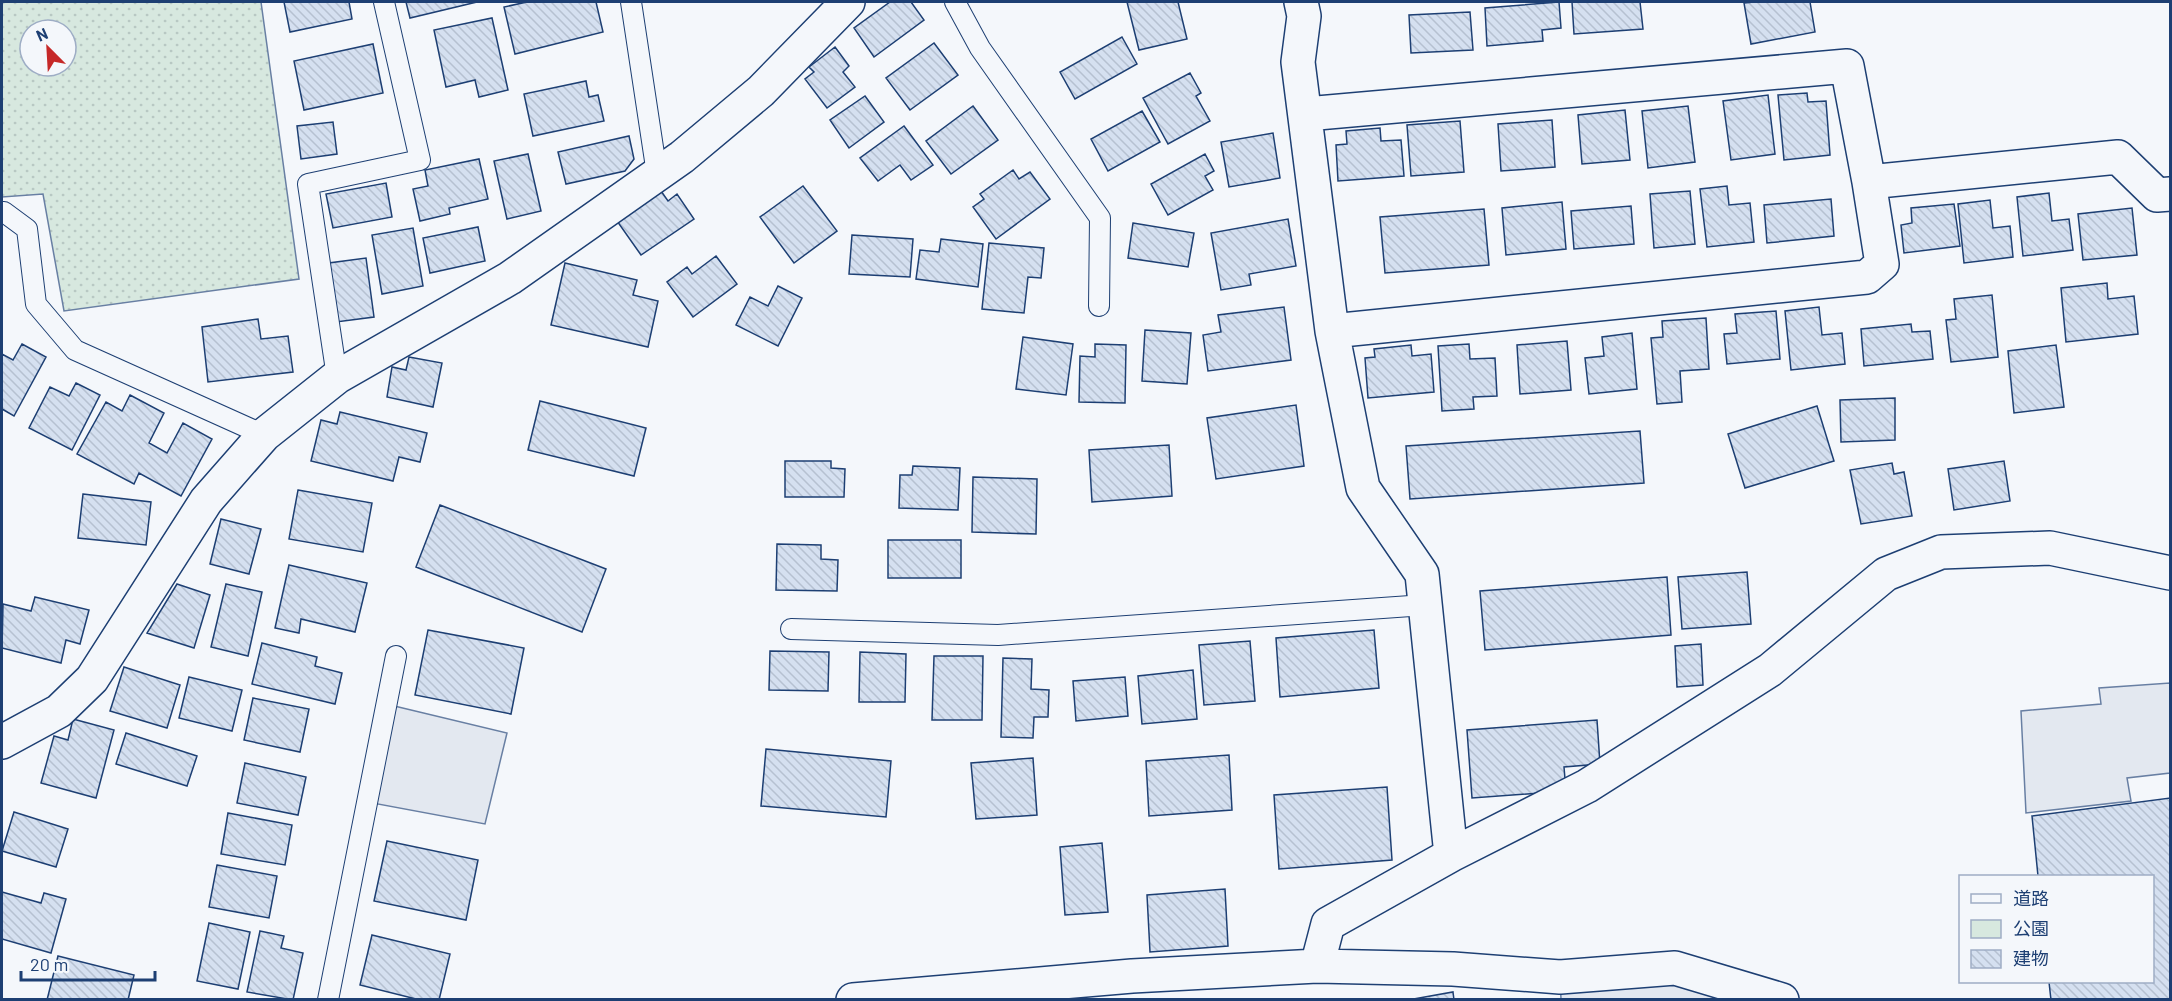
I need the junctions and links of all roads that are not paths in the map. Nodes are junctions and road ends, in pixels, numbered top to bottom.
1 (384, 2) edge
2 (631, 2) edge
3 (848, 2) edge
4 (955, 2) edge
5 (1301, 2) edge
6 (1306, 114) junction
7 (657, 174) junction
8 (1869, 182) junction
9 (2170, 194) edge
10 (2, 212) edge
11 (1099, 306) dead end
12 (1332, 331) junction
13 (337, 377) junction
14 (264, 435) junction
15 (2170, 573) edge
16 (1425, 605) junction
17 (791, 629) dead end
18 (396, 656) dead end
19 (2, 742) edge
20 (1450, 855) junction
21 (1317, 966) junction
22 (328, 999) edge
23 (853, 999) edge
24 (1782, 999) edge

1 - 13 lane
2 - 7 lane
3 - 7 street
4 - 11 lane
5 - 6 street
6 - 8 street
6 - 12 street
7 - 13 street
8 - 9 street
8 - 12 street
10 - 14 lane
12 - 16 street
13 - 14 street
14 - 19 street
15 - 20 street
16 - 17 lane
16 - 20 street
18 - 22 lane
20 - 21 street
21 - 23 street
21 - 24 street

